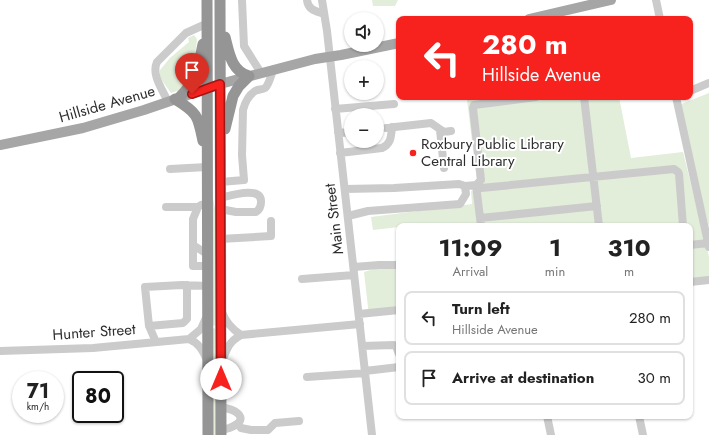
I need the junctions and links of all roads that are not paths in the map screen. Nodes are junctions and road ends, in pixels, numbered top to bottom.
1 (207, 0) edge
2 (220, 0) edge
3 (242, 0) edge
4 (307, 0) edge
5 (322, 0) edge
6 (611, 0) edge
7 (656, 0) edge
8 (324, 14) junction
9 (542, 16) edge
10 (659, 16) edge
11 (220, 20) junction
12 (208, 26) junction
13 (396, 44) edge
14 (330, 57) junction
15 (273, 70) junction
16 (254, 75) junction
17 (220, 84) junction
18 (709, 84) edge
19 (208, 88) junction
20 (256, 90) junction
21 (693, 90) edge
22 (174, 100) junction
23 (513, 100) edge
24 (584, 100) edge
25 (677, 100) edge
26 (394, 104) dead end
27 (335, 109) junction
28 (440, 130) junction
29 (451, 131) dead end
30 (338, 132) junction
31 (344, 133) edge
32 (0, 145) edge
33 (220, 153) junction
34 (340, 153) junction
35 (207, 166) junction
36 (444, 168) dead end
37 (170, 169) dead end
38 (593, 176) junction
39 (220, 182) junction
40 (476, 185) junction
41 (465, 186) junction
42 (344, 189) junction
43 (203, 204) junction
44 (597, 206) junction
45 (166, 207) dead end
46 (348, 216) junction
47 (271, 221) dead end
48 (481, 222) edge
49 (599, 223) edge
50 (684, 223) edge
51 (220, 239) junction
52 (193, 245) junction
53 (693, 245) edge
54 (709, 245) edge
55 (207, 254) junction
56 (396, 265) edge
57 (207, 266) junction
58 (354, 271) junction
59 (302, 279) dead end
60 (709, 280) edge
61 (693, 282) edge
62 (187, 285) junction
63 (208, 286) junction
64 (221, 306) junction
65 (396, 310) edge
66 (359, 314) junction
67 (208, 315) junction
68 (360, 324) junction
69 (148, 326) junction
70 (241, 335) junction
71 (189, 339) junction
72 (156, 342) junction
73 (362, 346) junction
74 (396, 346) edge
75 (0, 351) edge
76 (208, 363) junction
77 (221, 365) junction
78 (396, 367) edge
79 (365, 372) junction
80 (307, 377) dead end
81 (221, 407) junction
82 (548, 419) edge
83 (640, 419) edge
84 (299, 421) dead end
85 (238, 424) junction
86 (221, 433) edge
87 (208, 435) edge
88 (372, 435) edge
89 (551, 435) edge
90 (643, 435) edge

1 - 12 highway
2 - 11 highway
3 - 16 street
4 - 8 street
5 - 8 street, Main Street
6 - 9 main road
7 - 10 street
8 - 14 street, Main Street
11 - 16 highway
11 - 17 highway
12 - 19 highway
12 - 22 highway
12 - 22 street
13 - 14 main road, Hillside Avenue
14 - 15 main road, Hillside Avenue
14 - 27 street, Main Street
15 - 16 main road, Hillside Avenue
15 - 20 street
16 - 17 main road, Hillside Avenue
16 - 20 street
16 - 33 highway
17 - 19 main road, Hillside Avenue
17 - 33 highway
18 - 21 street
19 - 22 main road, Hillside Avenue
19 - 35 highway
20 - 39 street
22 - 32 main road, Hillside Avenue
22 - 35 highway
23 - 40 street
24 - 38 street
25 - 54 street
26 - 27 street
27 - 30 street, Main Street
28 - 29 street
28 - 34 street
28 - 36 street
30 - 31 street
30 - 34 street, Main Street
33 - 39 highway
34 - 42 street, Main Street
35 - 37 street
35 - 43 highway
38 - 40 street
38 - 44 street
38 - 50 street
39 - 51 highway
40 - 41 street
40 - 48 street
41 - 42 street
41 - 46 street
42 - 46 street, Main Street
43 - 45 street
43 - 52 street
43 - 55 highway
44 - 48 street
44 - 49 street
46 - 58 street, Main Street
47 - 51 street
51 - 64 highway
52 - 55 street
52 - 57 street
53 - 54 street
55 - 57 highway
56 - 58 street
57 - 63 highway
58 - 59 street
58 - 66 street, Main Street
60 - 61 street
62 - 63 street
62 - 69 street
62 - 69 street
63 - 67 highway
64 - 70 street
64 - 77 highway
65 - 66 street
66 - 68 street, Main Street
67 - 71 street
67 - 76 highway
68 - 70 street
68 - 73 street, Main Street
69 - 72 street
70 - 77 street
71 - 72 street, Hunter Street
71 - 76 street
72 - 75 street, Hunter Street
73 - 74 street
73 - 79 street, Main Street
76 - 87 highway
77 - 81 highway
78 - 79 street
79 - 80 street
79 - 88 street, Main Street
81 - 85 street
81 - 86 highway
82 - 89 street
83 - 90 street
84 - 85 street
85 - 86 street

